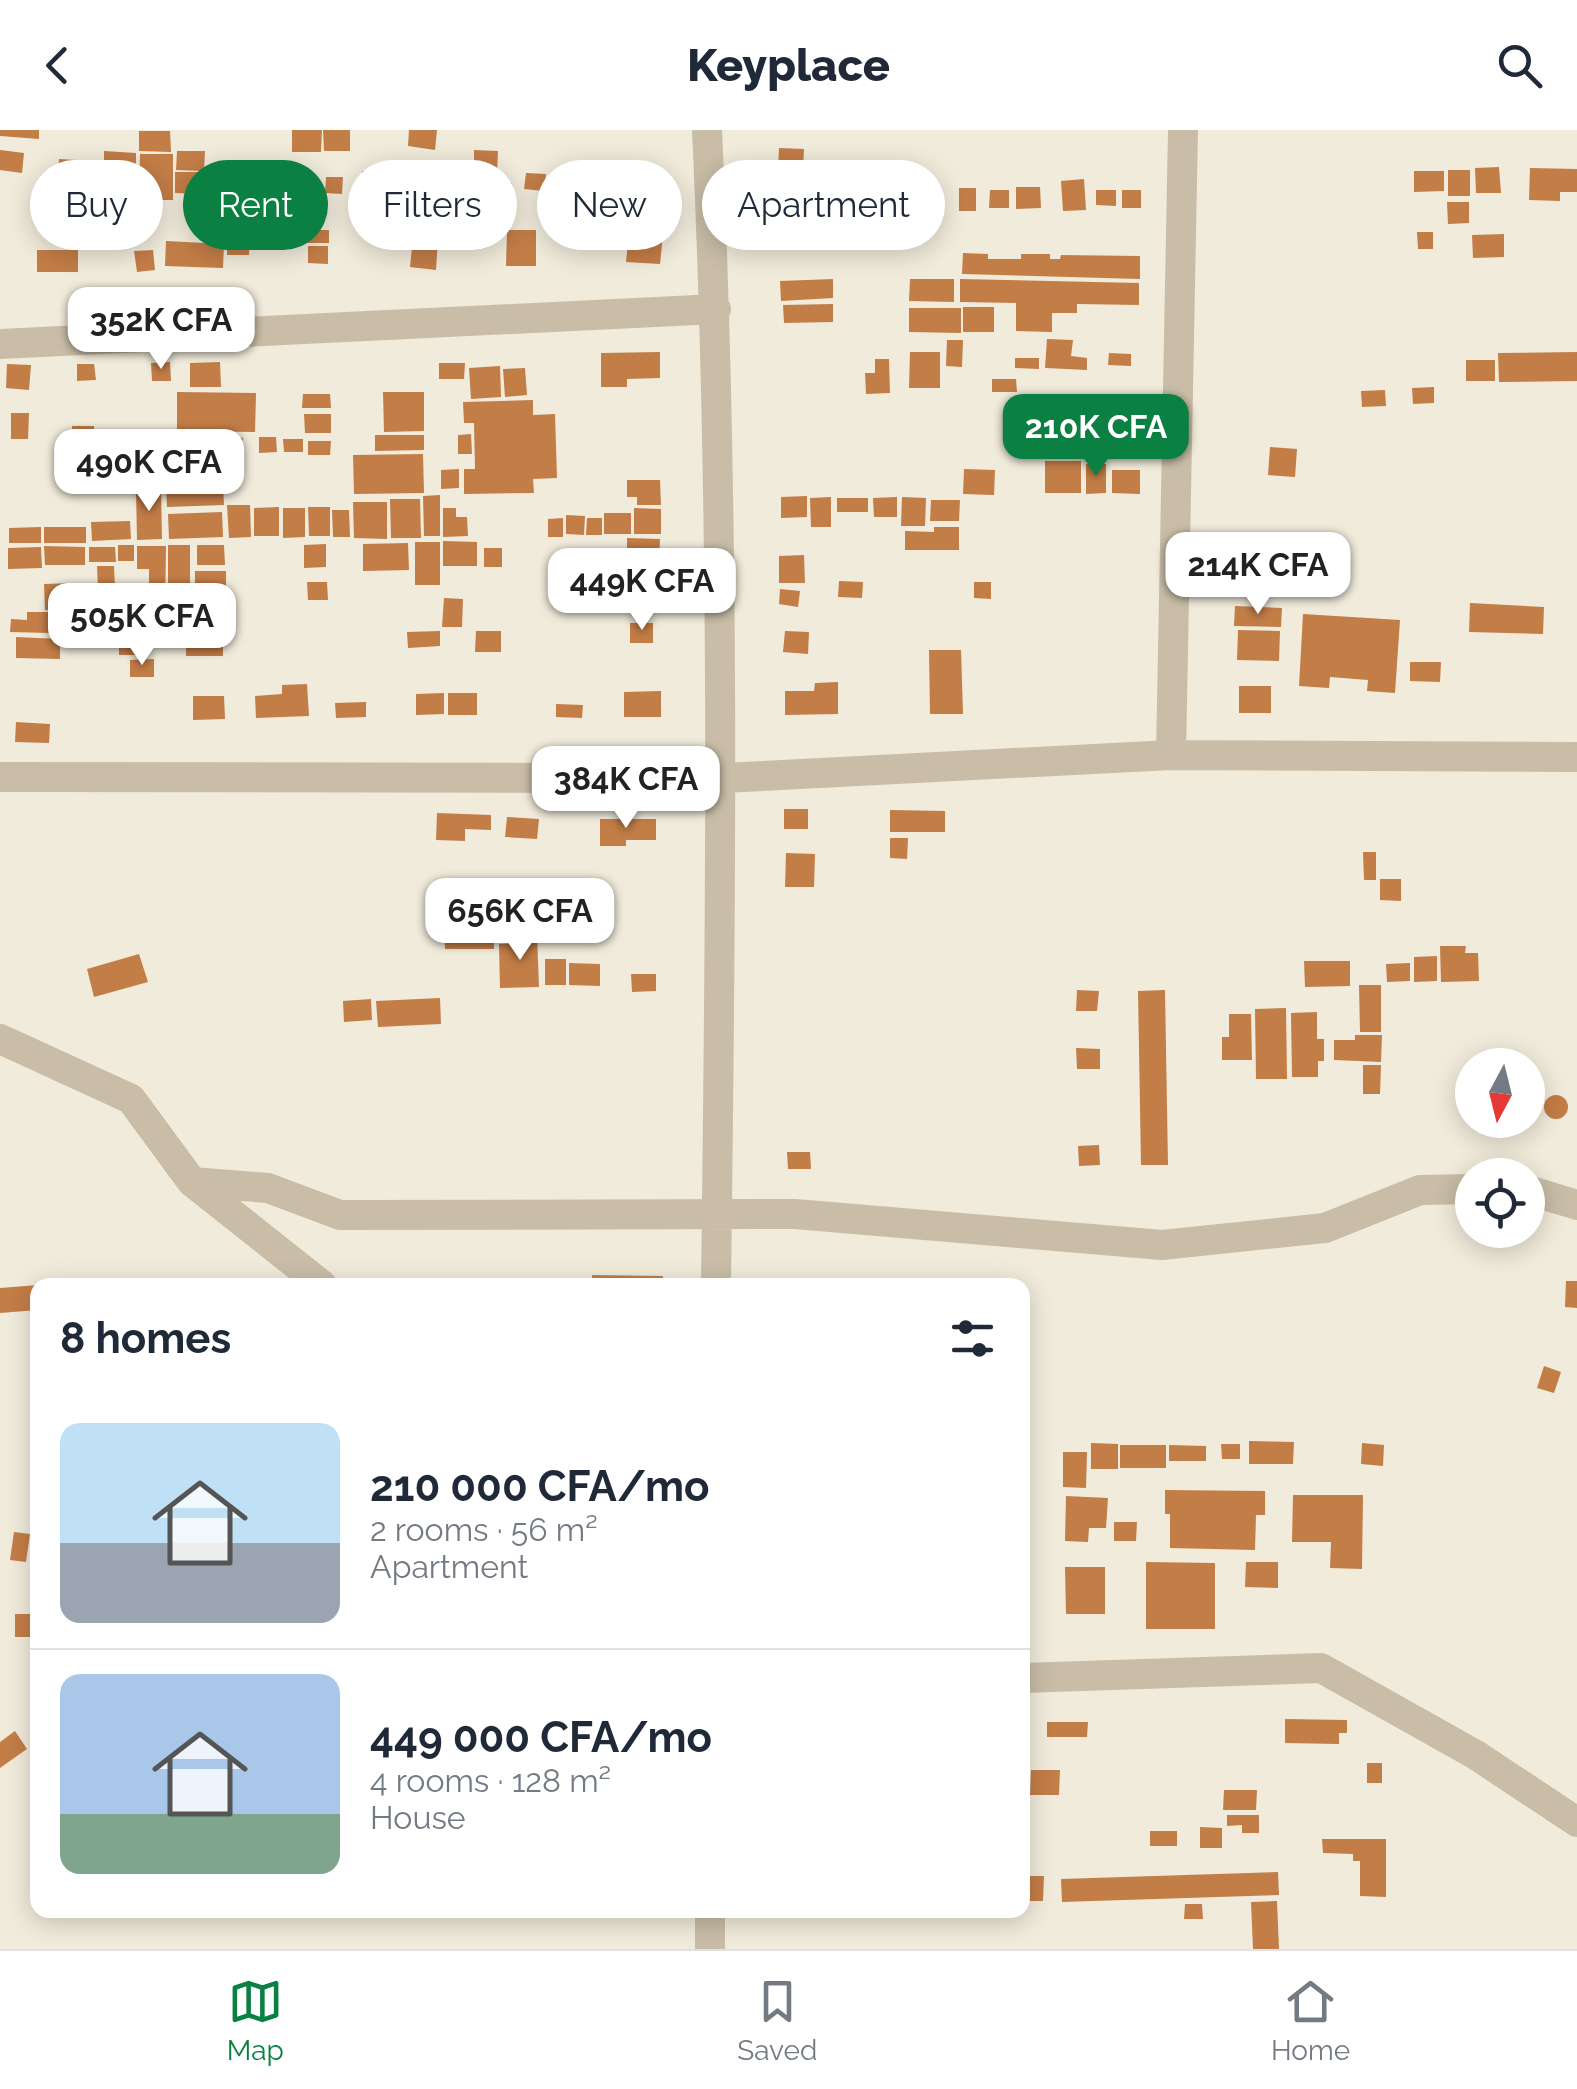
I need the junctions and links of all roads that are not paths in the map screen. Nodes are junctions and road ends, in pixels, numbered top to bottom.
1 (708, 130) edge
2 (1183, 130) edge
3 (716, 309) junction
4 (0, 344) edge
5 (1171, 756) junction
6 (1577, 757) edge
7 (0, 777) edge
8 (722, 778) junction
9 (0, 1038) edge
10 (192, 1182) junction
11 (1455, 1189) edge
12 (1545, 1195) edge
13 (1577, 1204) edge
14 (717, 1212) junction
15 (313, 1278) edge
16 (716, 1278) edge
17 (1030, 1678) edge
18 (1577, 1822) edge
19 (710, 1918) edge
20 (710, 1949) edge

1 - 3 street
2 - 5 street
3 - 4 street
3 - 8 street
5 - 6 street
5 - 8 street
7 - 8 street
8 - 14 street
9 - 10 street
10 - 14 street
10 - 15 street
11 - 14 street
12 - 13 street
14 - 16 street
17 - 18 street
19 - 20 street

